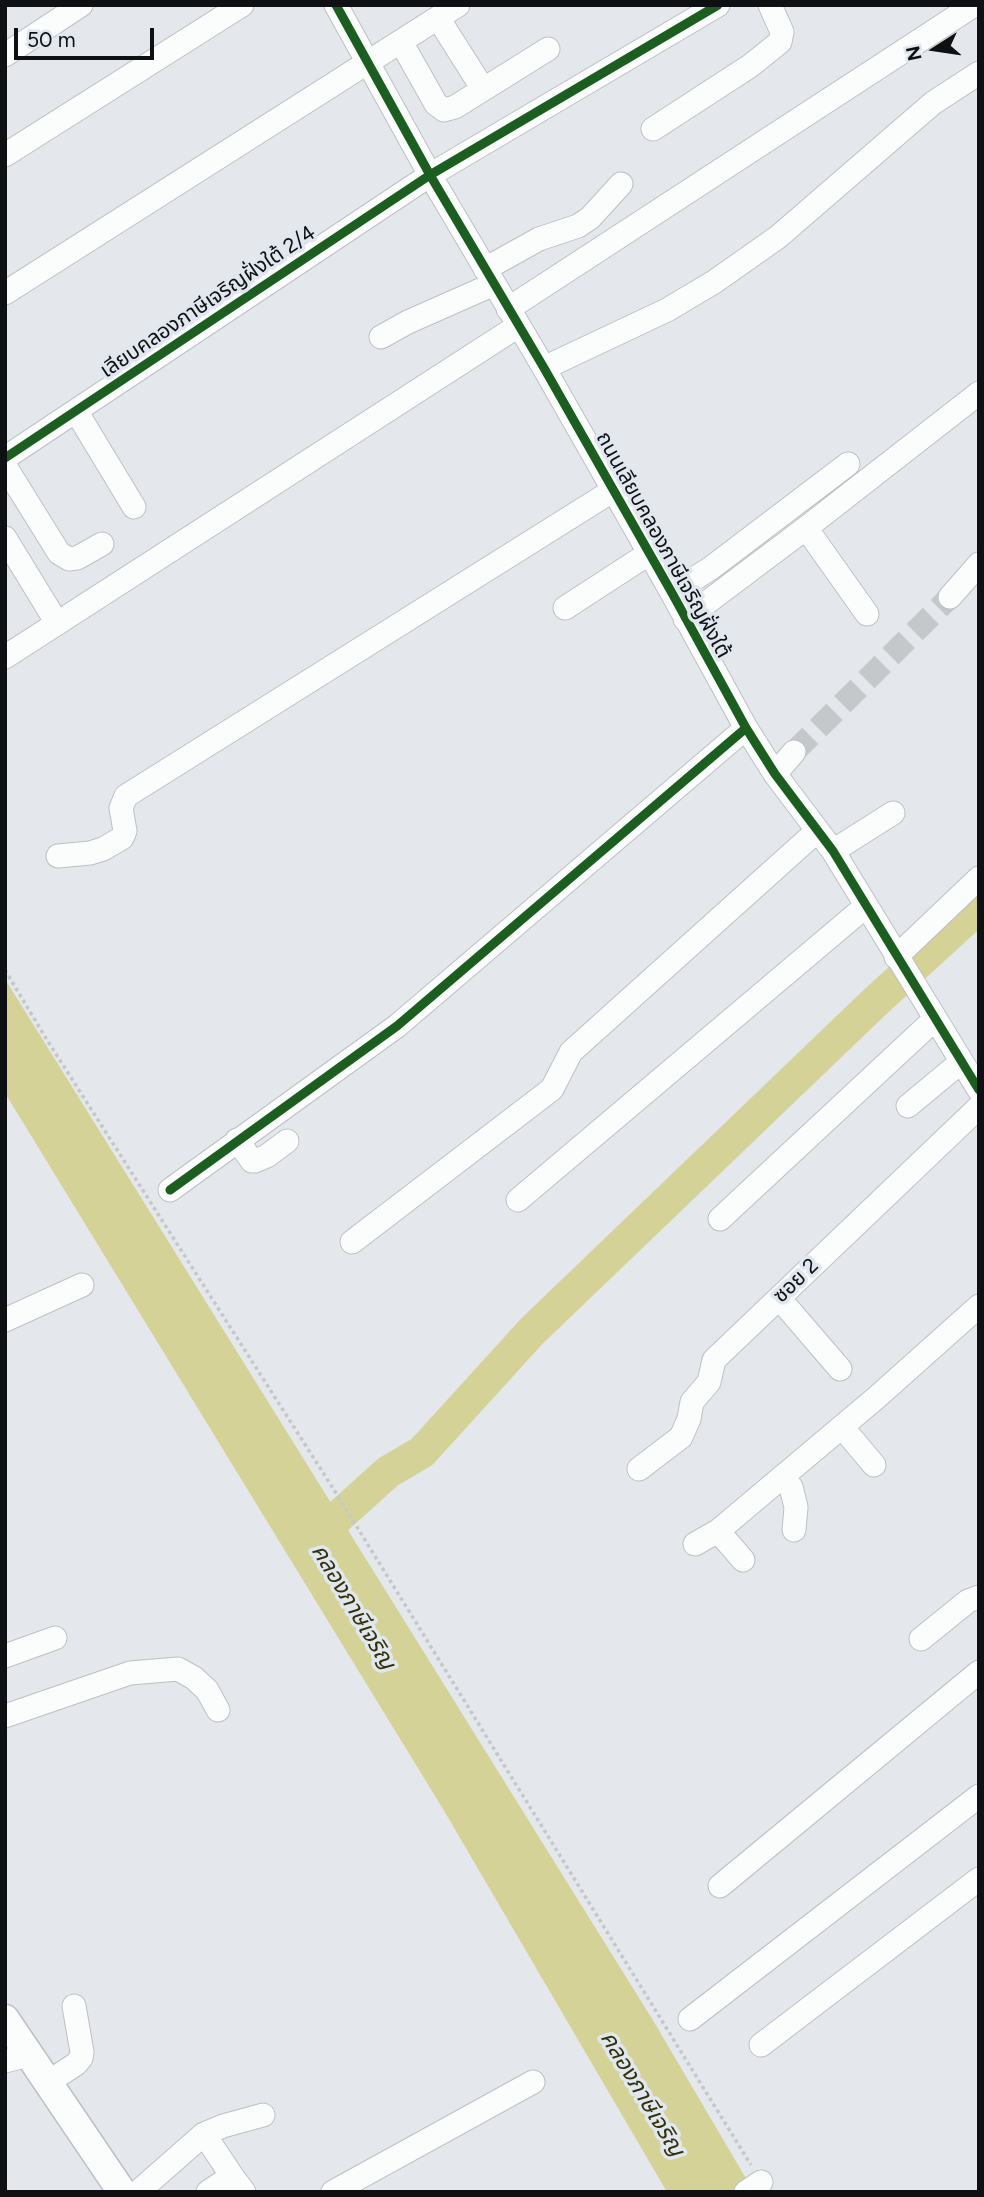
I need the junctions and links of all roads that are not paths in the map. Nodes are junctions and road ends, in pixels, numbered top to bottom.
1 (81, 5) edge
2 (242, 5) edge
3 (336, 5) edge
4 (458, 5) edge
5 (718, 5) edge
6 (771, 5) edge
7 (974, 5) edge
8 (438, 18) junction
9 (401, 42) junction
10 (548, 49) dead end
11 (5, 55) edge
12 (367, 63) junction
13 (979, 74) edge
14 (483, 89) junction
15 (653, 129) dead end
16 (5, 155) edge
17 (430, 174) junction
18 (621, 184) dead end
19 (489, 277) junction
20 (5, 292) edge
21 (513, 317) junction
22 (381, 337) dead end
23 (544, 368) junction
24 (979, 393) edge
25 (76, 411) junction
26 (5, 458) edge
27 (848, 464) dead end
28 (5, 466) edge
29 (612, 491) junction
30 (134, 507) dead end
31 (806, 528) junction
32 (5, 538) edge
33 (102, 544) dead end
34 (648, 554) junction
35 (979, 564) edge
36 (672, 593) junction
37 (950, 597) tunnel mouth
38 (565, 608) dead end
39 (867, 614) dead end
40 (685, 619) junction
41 (57, 623) junction
42 (5, 657) edge
43 (746, 729) junction
44 (794, 752) tunnel mouth
45 (775, 774) junction
46 (893, 813) dead end
47 (817, 831) junction
48 (833, 852) junction
49 (58, 856) dead end
50 (979, 878) edge
51 (866, 905) junction
52 (903, 967) junction
53 (935, 1019) junction
54 (972, 1075) edge
55 (908, 1106) dead end
56 (979, 1107) edge
57 (237, 1140) junction
58 (287, 1142) dead end
59 (170, 1190) dead end
60 (518, 1200) dead end
61 (720, 1219) dead end
62 (352, 1242) dead end
63 (82, 1285) dead end
64 (779, 1298) junction
65 (979, 1306) edge
66 (5, 1320) edge
67 (840, 1369) dead end
68 (842, 1427) junction
69 (874, 1465) dead end
70 (639, 1469) dead end
71 (783, 1476) junction
72 (794, 1530) dead end
73 (718, 1531) junction
74 (695, 1544) dead end
75 (743, 1560) dead end
76 (979, 1597) edge
77 (55, 1638) dead end
78 (921, 1639) dead end
79 (5, 1656) edge
80 (979, 1672) edge
81 (218, 1710) dead end
82 (5, 1716) edge
83 (979, 1796) edge
84 (979, 1879) edge
85 (720, 1886) dead end
86 (74, 2006) dead end
87 (5, 2019) edge
88 (690, 2019) dead end
89 (761, 2045) dead end
90 (17, 2058) edge
91 (533, 2082) dead end
92 (47, 2083) junction
93 (263, 2115) dead end
94 (204, 2134) junction
95 (238, 2184) edge
96 (152, 2187) edge
97 (122, 2192) edge
98 (208, 2192) edge
99 (333, 2192) edge

1 - 11 street
2 - 16 street
3 - 12 street, ถนนเลียบคลองภาษีเจริญฝั่งใต้
4 - 8 street
5 - 17 street, เลียบคลองภาษีเจริญฝั่งใต้ 2/4
6 - 15 street
7 - 21 street
8 - 9 street
8 - 14 street
9 - 12 street
9 - 14 street
10 - 14 street
12 - 17 street, ถนนเลียบคลองภาษีเจริญฝั่งใต้
12 - 20 street
13 - 23 street
17 - 19 street, ถนนเลียบคลองภาษีเจริญฝั่งใต้
17 - 25 street, เลียบคลองภาษีเจริญฝั่งใต้ 2/4
18 - 19 street
19 - 21 street, ถนนเลียบคลองภาษีเจริญฝั่งใต้
19 - 22 street
21 - 23 street, ถนนเลียบคลองภาษีเจริญฝั่งใต้
21 - 41 street
23 - 29 street, ถนนเลียบคลองภาษีเจริญฝั่งใต้
24 - 31 street
25 - 26 street, เลียบคลองภาษีเจริญฝั่งใต้ 2/4
25 - 30 street
27 - 36 street
28 - 33 street
29 - 34 street, ถนนเลียบคลองภาษีเจริญฝั่งใต้
29 - 49 street
31 - 39 street
31 - 40 street
32 - 41 street
34 - 36 street, ถนนเลียบคลองภาษีเจริญฝั่งใต้
34 - 38 street
35 - 37 street
36 - 40 street, ถนนเลียบคลองภาษีเจริญฝั่งใต้
40 - 43 street, ถนนเลียบคลองภาษีเจริญฝั่งใต้
41 - 42 street
43 - 45 street, ถนนเลียบคลองภาษีเจริญฝั่งใต้
43 - 57 street
44 - 45 street
45 - 47 street, ถนนเลียบคลองภาษีเจริญฝั่งใต้
46 - 48 street
47 - 48 street, ถนนเลียบคลองภาษีเจริญฝั่งใต้
47 - 62 street
48 - 51 street, ถนนเลียบคลองภาษีเจริญฝั่งใต้
50 - 52 street
51 - 52 street, ถนนเลียบคลองภาษีเจริญฝั่งใต้
51 - 60 street
52 - 53 street, ถนนเลียบคลองภาษีเจริญฝั่งใต้
53 - 54 street, ถนนเลียบคลองภาษีเจริญฝั่งใต้
53 - 61 street
54 - 55 street
56 - 64 street, ซอย 2
57 - 58 street
57 - 59 street
63 - 66 street
64 - 67 street
64 - 70 street, ซอย 2
65 - 68 street
68 - 69 street
68 - 71 street
71 - 72 street
71 - 73 street
73 - 74 street
73 - 75 street
76 - 78 street
77 - 79 street
80 - 85 street
81 - 82 street
83 - 88 street
84 - 89 street
86 - 92 street
87 - 90 main road
90 - 92 main road
91 - 99 street
92 - 97 main road
93 - 94 street
94 - 95 street
94 - 96 street
95 - 98 street

